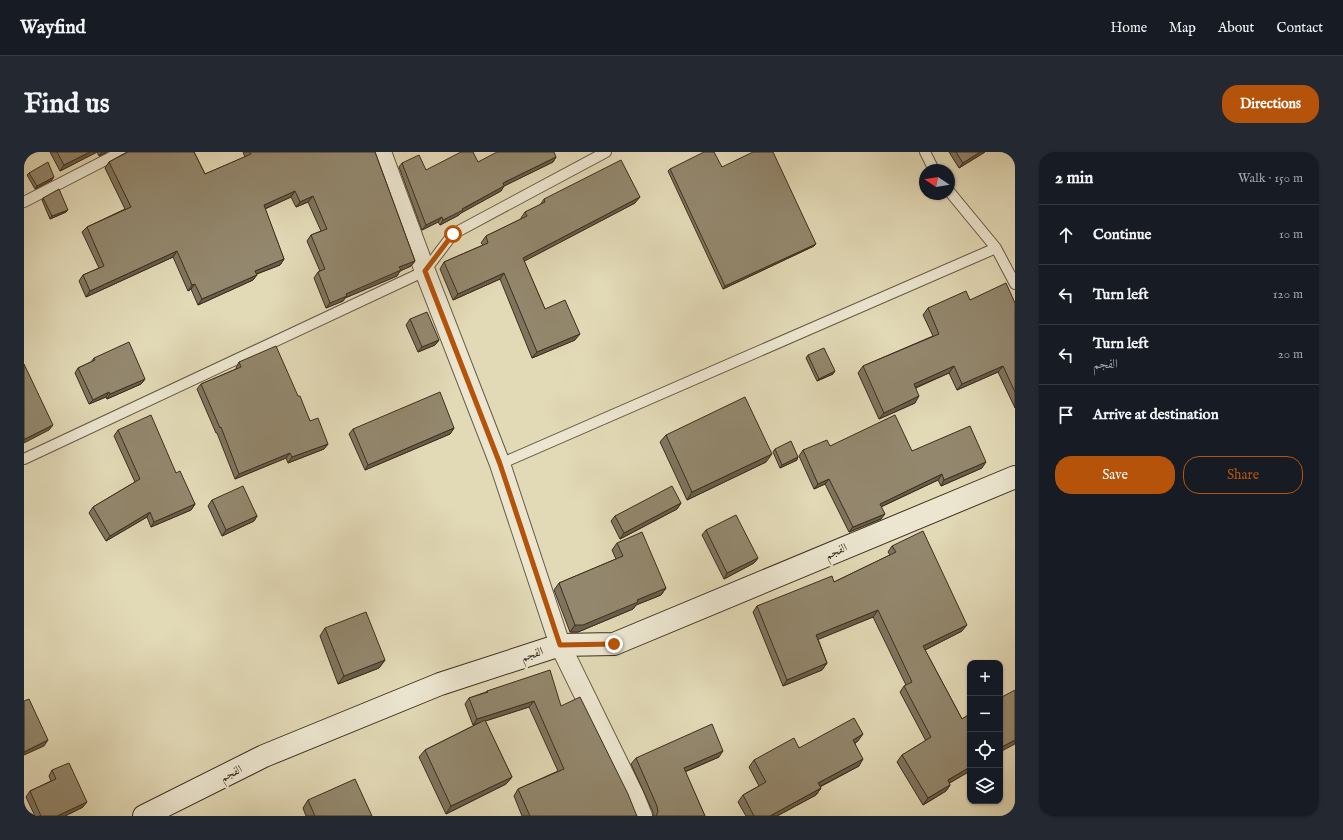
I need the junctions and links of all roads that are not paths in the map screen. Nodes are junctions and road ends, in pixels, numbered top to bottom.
1 (121, 152) edge
2 (381, 152) edge
3 (606, 152) edge
4 (925, 152) edge
5 (931, 164) edge
6 (955, 199) edge
7 (24, 202) edge
8 (996, 248) junction
9 (425, 271) junction
10 (1015, 284) edge
11 (24, 459) edge
12 (500, 464) junction
13 (1015, 477) edge
14 (560, 645) junction
15 (144, 816) edge
16 (642, 816) edge

1 - 7 lane
2 - 9 street
3 - 9 lane
4 - 5 lane
6 - 8 lane
8 - 10 lane
8 - 12 lane
9 - 11 lane
9 - 12 street
12 - 14 street
13 - 14 main road, الفجم
14 - 15 main road, الفجم
14 - 16 street

